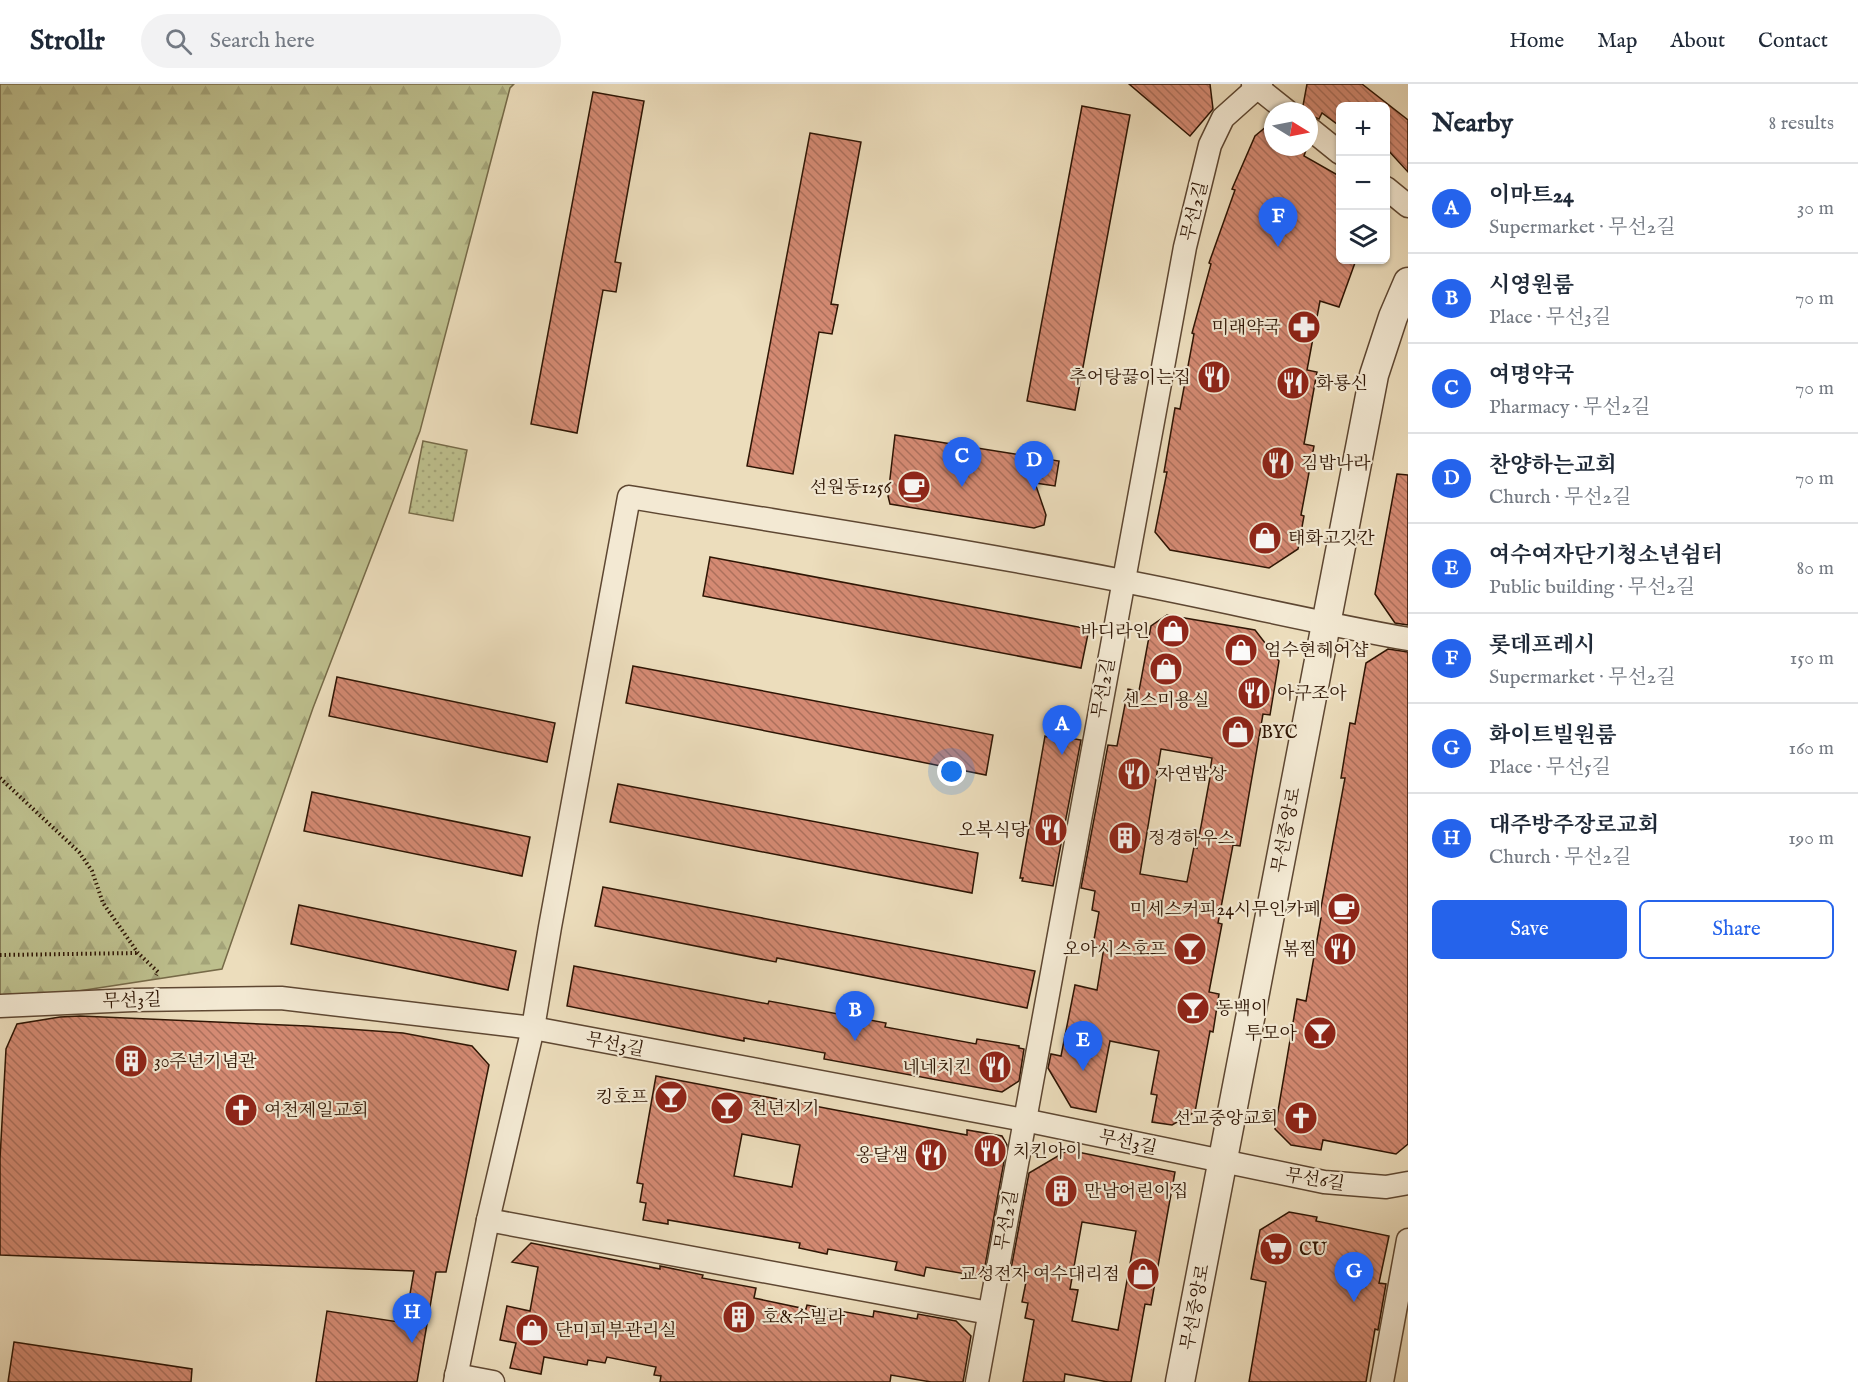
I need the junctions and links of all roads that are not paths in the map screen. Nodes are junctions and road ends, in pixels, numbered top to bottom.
1 (1257, 85) edge
2 (1277, 102) edge
3 (1318, 135) edge
4 (1336, 149) edge
5 (1390, 191) edge
6 (1408, 206) edge
7 (1408, 282) edge
8 (1123, 581) junction
9 (1325, 624) junction
10 (1408, 639) edge
11 (0, 1006) edge
12 (533, 1028) junction
13 (1024, 1120) junction
14 (1222, 1162) junction
15 (1408, 1183) edge
16 (488, 1220) junction
17 (1408, 1240) edge
18 (989, 1313) junction
19 (1398, 1345) edge
20 (456, 1378) edge
21 (494, 1382) edge
22 (977, 1382) edge
23 (1180, 1382) edge
24 (1382, 1382) edge

1 - 2 street
1 - 8 street, 무선2길
3 - 4 street
5 - 6 street
7 - 9 street, 무선중앙로
8 - 9 street
8 - 12 street
8 - 13 street, 무선2길
9 - 10 street
9 - 14 street, 무선중앙로
11 - 12 street, 무선3길
12 - 13 street, 무선3길
12 - 16 street
13 - 14 street, 무선3길
13 - 18 street, 무선2길
14 - 15 street, 무선6길
14 - 23 street, 무선중앙로
16 - 18 street
16 - 20 street
17 - 19 street
18 - 22 street, 무선2길
19 - 24 street
20 - 21 street

